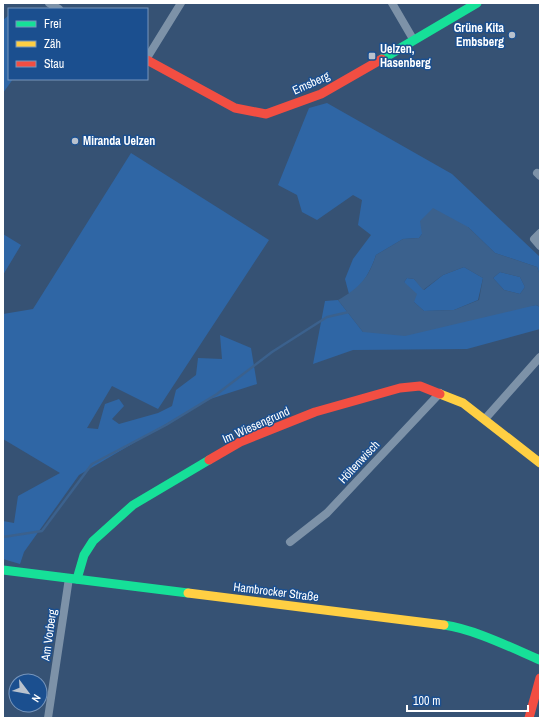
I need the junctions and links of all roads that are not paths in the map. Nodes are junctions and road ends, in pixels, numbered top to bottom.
1 (181, 3) edge
2 (392, 3) edge
3 (477, 3) edge
4 (413, 39) junction
5 (148, 57) edge
6 (148, 60) edge
7 (540, 233) edge
8 (540, 246) edge
9 (540, 358) edge
10 (440, 392) junction
11 (485, 419) junction
12 (540, 463) edge
13 (290, 542) dead end
14 (3, 570) edge
15 (73, 579) junction
16 (540, 660) edge
17 (540, 678) edge
18 (48, 718) edge
19 (529, 718) edge

1 - 5 street, Emsberg
2 - 4 street
3 - 4 street, Emsberg
4 - 6 street, Emsberg
7 - 8 street
9 - 11 street
10 - 11 street, Im Wiesengrund
10 - 13 street, Höltenwisch
10 - 15 street, Im Wiesengrund
11 - 12 street, Im Wiesengrund
14 - 15 street, Hambrocker Straße
15 - 16 street, Hambrocker Straße
15 - 18 street, Am Vorberg
17 - 19 street

